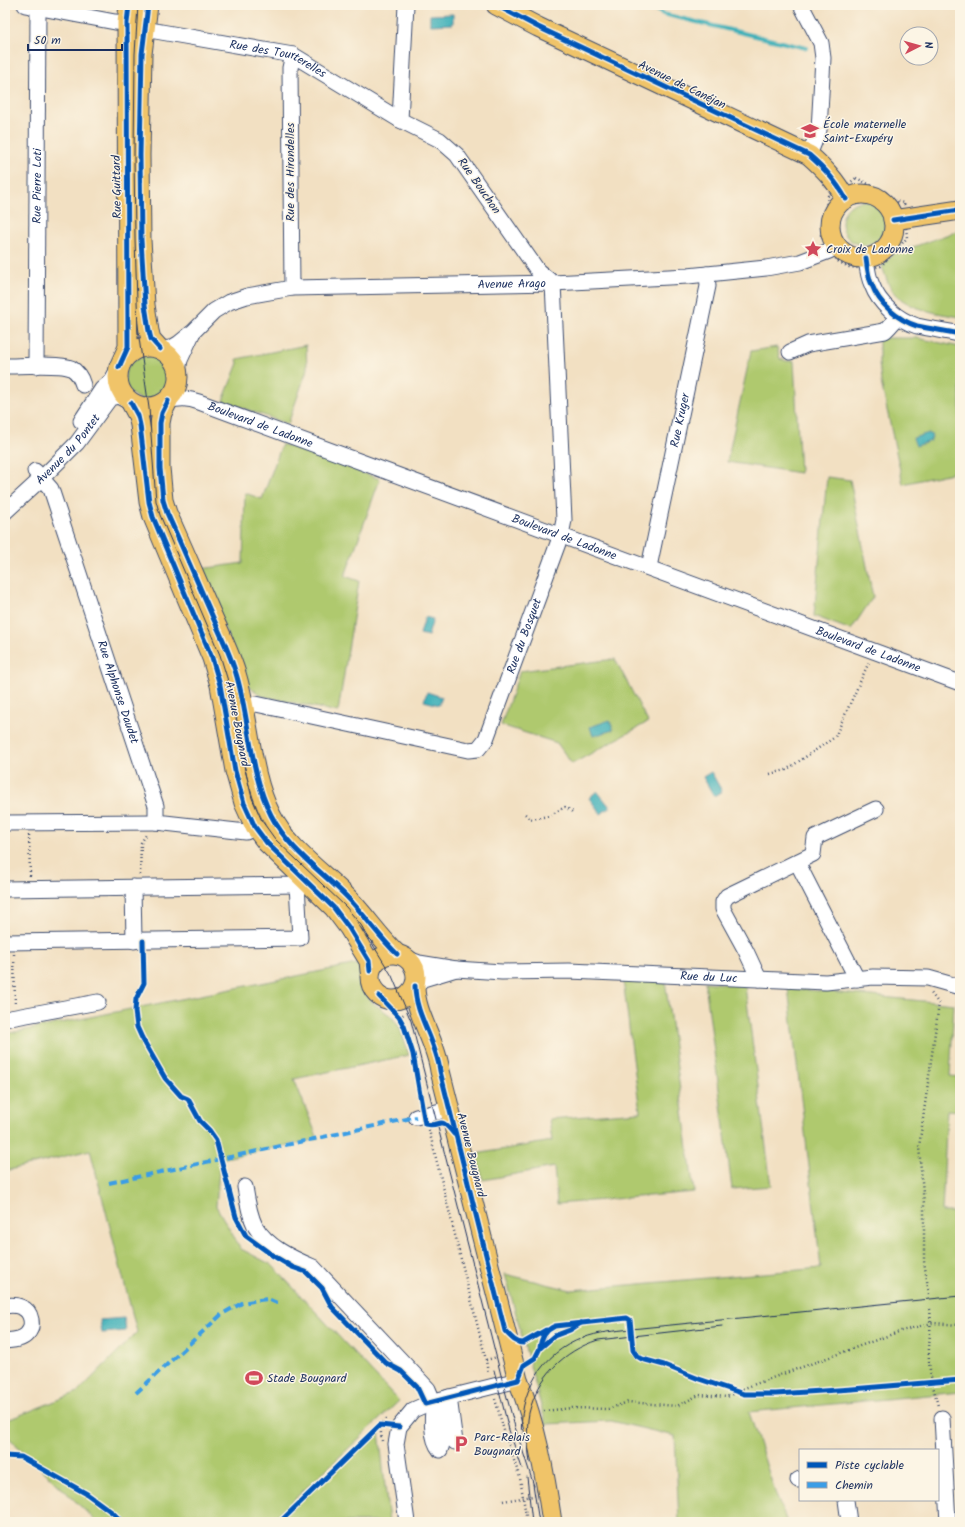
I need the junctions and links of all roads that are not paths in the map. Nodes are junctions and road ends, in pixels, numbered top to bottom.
1 (148, 5) edge
2 (406, 5) edge
3 (496, 5) edge
4 (801, 5) edge
5 (32, 6) edge
6 (133, 19) edge
7 (293, 55) junction
8 (400, 120) junction
9 (809, 155) junction
10 (843, 195) junction
11 (960, 210) edge
12 (899, 219) junction
13 (833, 248) junction
14 (867, 263) junction
15 (707, 274) junction
16 (553, 283) junction
17 (292, 288) junction
18 (898, 317) junction
19 (194, 331) junction
20 (960, 334) edge
21 (160, 349) junction
22 (790, 352) dead end
23 (5, 366) edge
24 (36, 366) junction
25 (119, 366) junction
26 (178, 370) junction
27 (84, 385) junction
28 (102, 389) junction
29 (168, 401) junction
30 (131, 403) junction
31 (94, 412) junction
32 (39, 475) junction
33 (5, 499) edge
34 (5, 512) edge
35 (561, 535) junction
36 (649, 567) junction
37 (960, 683) edge
38 (244, 707) junction
39 (876, 809) dead end
40 (156, 822) junction
41 (5, 823) edge
42 (255, 827) junction
43 (798, 862) junction
44 (300, 882) junction
45 (133, 887) junction
46 (5, 889) edge
47 (134, 941) junction
48 (9, 942) edge
49 (402, 956) junction
50 (456, 969) junction
51 (370, 971) junction
52 (759, 979) junction
53 (857, 979) junction
54 (415, 986) junction
55 (960, 988) edge
56 (98, 1002) dead end
57 (394, 1007) junction
58 (10, 1017) edge
59 (440, 1071) junction
60 (449, 1109) junction
61 (425, 1120) road end
62 (245, 1187) dead end
63 (5, 1306) edge
64 (5, 1341) edge
65 (518, 1380) junction
66 (449, 1397) junction
67 (434, 1401) junction
68 (942, 1418) road end
69 (455, 1442) dead end
70 (440, 1450) dead end
71 (941, 1459) edge
72 (846, 1501) edge
73 (952, 1514) edge
74 (407, 1522) edge
75 (552, 1522) edge
76 (849, 1522) edge

1 - 6 main road, Rue Guittard
2 - 8 street
3 - 9 main road, Avenue de Canéjan
4 - 9 street
5 - 6 street, Rue des Tourterelles
5 - 24 street, Rue Pierre Loti
6 - 7 street, Rue des Tourterelles
6 - 21 main road, Rue Guittard
6 - 25 main road, Rue Guittard
7 - 8 street, Rue des Tourterelles
7 - 17 street, Rue des Hirondelles
8 - 16 street, Rue Bouchon
9 - 10 main road, Avenue de Canéjan
10 - 12 main road
10 - 13 main road
11 - 12 main road
12 - 14 main road
13 - 14 main road
13 - 15 street, Avenue Arago
14 - 18 street
15 - 16 street, Avenue Arago
15 - 36 street, Rue Kruger
16 - 17 street, Avenue Arago
16 - 35 street, Rue du Bosquet
17 - 19 street, Avenue Arago
18 - 20 street
18 - 22 street
19 - 21 street, Avenue Arago
19 - 26 street, Avenue Arago
21 - 25 main road
21 - 26 main road
23 - 24 street
24 - 27 street
25 - 28 street, Avenue du Pontet
25 - 30 main road
26 - 29 main road
27 - 28 street
27 - 31 street
28 - 31 street, Avenue du Pontet
29 - 30 main road
29 - 35 street, Boulevard de Ladonne
29 - 38 main road, Avenue Bougnard
30 - 31 street, Avenue du Pontet
30 - 42 main road, Avenue Bougnard
31 - 32 street, Avenue du Pontet
32 - 33 street, Avenue du Pontet
32 - 34 street, Avenue du Pontet
32 - 40 street, Rue Alphonse Daudet
35 - 36 street, Boulevard de Ladonne
35 - 38 street, Rue du Bosquet
36 - 37 street, Boulevard de Ladonne
38 - 49 main road, Avenue Bougnard
39 - 43 street
40 - 41 street
40 - 42 street
42 - 44 main road, Avenue Bougnard
43 - 52 street
43 - 53 street
44 - 45 street
44 - 47 street
44 - 51 main road, Avenue Bougnard
45 - 46 street
45 - 47 street
47 - 48 street
49 - 50 street, Rue du Luc
49 - 51 main road
49 - 54 main road, Avenue Bougnard
50 - 52 street, Rue du Luc
50 - 54 street, Rue du Luc
51 - 57 main road, Avenue Bougnard
52 - 53 street, Rue du Luc
53 - 55 street, Rue du Luc
54 - 57 main road
54 - 59 main road, Avenue Bougnard
56 - 58 street
57 - 59 main road, Avenue Bougnard
59 - 60 main road, Avenue Bougnard
60 - 61 street
60 - 65 main road, Avenue Bougnard
62 - 67 street
63 - 64 street
65 - 66 street
65 - 75 main road, Avenue Bougnard
66 - 67 street
66 - 69 street
67 - 70 street
67 - 74 street
68 - 71 street
71 - 73 street
72 - 76 street

